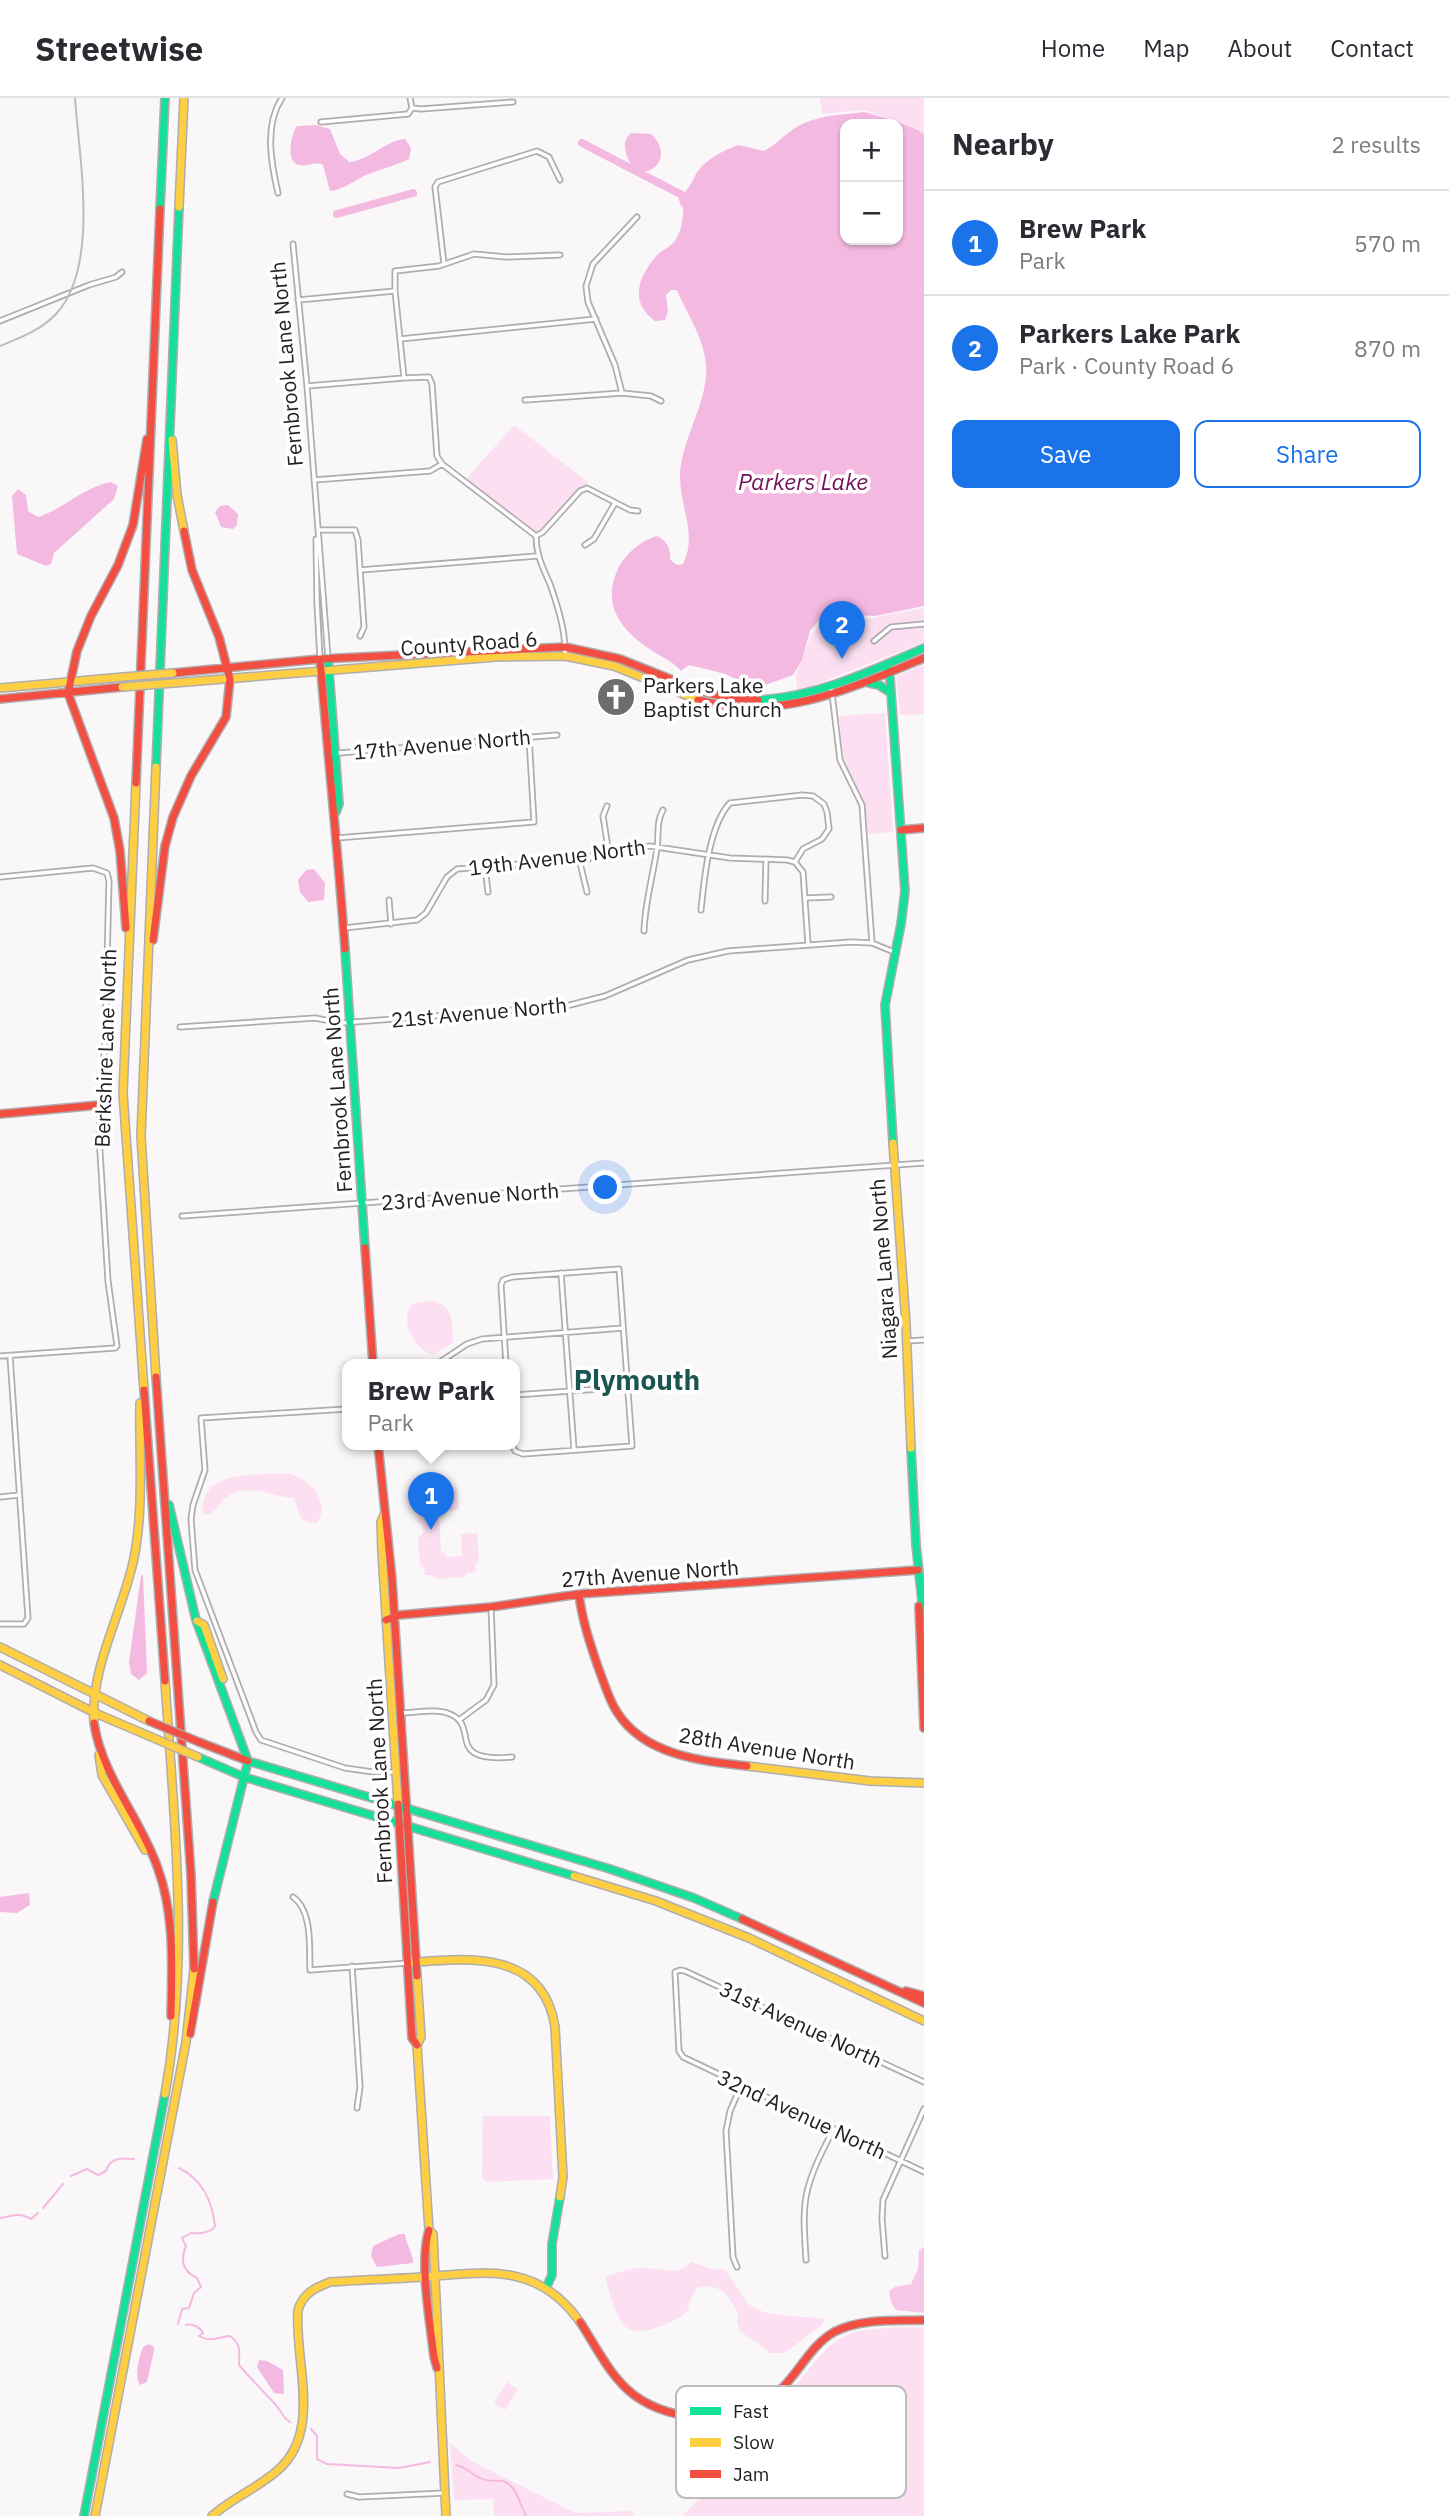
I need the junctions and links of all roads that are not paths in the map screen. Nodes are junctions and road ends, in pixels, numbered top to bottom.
1 (165, 98) edge
2 (184, 98) edge
3 (282, 98) edge
4 (410, 98) edge
5 (501, 100) edge
6 (513, 102) dead end
7 (412, 108) junction
8 (321, 122) dead end
9 (560, 180) dead end
10 (278, 193) dead end
11 (637, 217) dead end
12 (293, 244) dead end
13 (560, 255) dead end
14 (444, 264) junction
15 (122, 272) dead end
16 (395, 291) junction
17 (298, 300) junction
18 (596, 319) junction
19 (0, 321) edge
20 (400, 339) junction
21 (404, 378) junction
22 (307, 386) junction
23 (622, 393) junction
24 (153, 399) junction
25 (525, 400) dead end
26 (661, 401) dead end
27 (170, 423) junction
28 (442, 464) junction
29 (314, 480) junction
30 (615, 503) junction
31 (638, 511) dead end
32 (317, 530) junction
33 (536, 536) junction
34 (586, 545) dead end
35 (537, 556) junction
36 (360, 570) junction
37 (924, 624) edge
38 (360, 636) dead end
39 (874, 641) dead end
40 (924, 648) edge
41 (565, 652) junction
42 (924, 658) edge
43 (324, 659) junction
44 (886, 664) junction
45 (228, 668) junction
46 (325, 670) junction
47 (889, 673) junction
48 (230, 680) junction
49 (68, 682) junction
50 (865, 682) junction
51 (831, 685) junction
52 (0, 688) edge
53 (68, 693) junction
54 (891, 693) junction
55 (833, 695) junction
56 (0, 699) edge
57 (556, 735) dead end
58 (529, 737) junction
59 (331, 754) junction
60 (607, 806) dead end
61 (663, 810) dead end
62 (924, 828) edge
63 (901, 830) junction
64 (337, 838) junction
65 (657, 846) junction
66 (709, 854) junction
67 (594, 856) junction
68 (766, 859) junction
69 (794, 862) junction
70 (485, 867) junction
71 (0, 877) edge
72 (488, 892) dead end
73 (587, 892) dead end
74 (831, 897) dead end
75 (805, 898) junction
76 (390, 900) dead end
77 (765, 901) dead end
78 (701, 910) dead end
79 (391, 924) junction
80 (344, 928) junction
81 (644, 931) dead end
82 (872, 943) junction
83 (808, 944) junction
84 (894, 952) junction
85 (148, 961) junction
86 (127, 971) junction
87 (350, 1023) junction
88 (180, 1027) dead end
89 (99, 1105) junction
90 (0, 1114) edge
91 (924, 1163) edge
92 (894, 1165) junction
93 (362, 1205) junction
94 (183, 1216) dead end
95 (561, 1273) junction
96 (623, 1328) junction
97 (565, 1332) junction
98 (505, 1337) junction
99 (924, 1340) edge
100 (907, 1341) junction
101 (0, 1356) edge
102 (9, 1356) junction
103 (373, 1359) edge
104 (445, 1359) edge
105 (506, 1359) edge
106 (141, 1367) junction
107 (627, 1387) junction
108 (569, 1391) junction
109 (520, 1395) edge
110 (342, 1409) edge
111 (379, 1450) edge
112 (515, 1450) edge
113 (574, 1450) junction
114 (162, 1466) junction
115 (20, 1495) junction
116 (0, 1497) edge
117 (918, 1570) junction
118 (919, 1585) junction
119 (579, 1594) junction
120 (491, 1607) junction
121 (390, 1618) junction
122 (924, 1619) edge
123 (0, 1624) edge
124 (0, 1647) edge
125 (922, 1651) edge
126 (0, 1665) edge
127 (94, 1694) junction
128 (95, 1713) junction
129 (401, 1713) junction
130 (459, 1720) junction
131 (924, 1728) edge
132 (512, 1757) dead end
133 (248, 1761) junction
134 (396, 1772) junction
135 (244, 1777) junction
136 (924, 1783) edge
137 (398, 1806) junction
138 (408, 1810) junction
139 (399, 1824) junction
140 (409, 1826) junction
141 (293, 1897) dead end
142 (418, 1962) junction
143 (408, 1963) junction
144 (352, 1966) junction
145 (888, 1986) junction
146 (924, 1996) edge
147 (924, 2003) edge
148 (924, 2021) edge
149 (186, 2042) junction
150 (417, 2045) junction
151 (680, 2055) joint
152 (924, 2082) edge
153 (741, 2086) junction
154 (166, 2090) junction
155 (357, 2108) dead end
156 (924, 2109) edge
157 (833, 2130) junction
158 (900, 2161) junction
159 (924, 2172) edge
160 (885, 2256) dead end
161 (806, 2260) dead end
162 (737, 2267) dead end
163 (431, 2276) junction
164 (546, 2288) junction
165 (924, 2319) edge
166 (784, 2386) edge
167 (676, 2413) edge
168 (445, 2493) junction
169 (348, 2494) dead end
170 (84, 2516) edge
171 (95, 2516) edge
172 (212, 2516) edge
173 (446, 2516) edge

1 - 24 main road
2 - 27 main road
3 - 10 street
4 - 7 street
5 - 6 street
5 - 7 street
7 - 8 street
9 - 14 street
11 - 18 street
12 - 17 street, Fernbrook Lane North
13 - 14 street
14 - 16 street
15 - 19 street
16 - 17 street
16 - 20 street
17 - 22 street, Fernbrook Lane North
18 - 20 street
18 - 23 street
20 - 21 street
21 - 22 street
21 - 28 street
22 - 29 street, Fernbrook Lane North
23 - 25 street
23 - 26 street
24 - 49 main road
24 - 86 main road
27 - 45 main road
27 - 85 main road
28 - 29 street, Fernbrook Lane North
28 - 33 street
29 - 32 street, Fernbrook Lane North
30 - 31 street
30 - 33 street
30 - 34 street
32 - 36 street
32 - 43 street, Fernbrook Lane North
32 - 43 street, Fernbrook Lane North
33 - 35 street
35 - 36 street
35 - 41 street
36 - 38 street
37 - 39 street
40 - 44 main road, County Road 6
41 - 43 main road, County Road 6
41 - 46 main road, County Road 6
41 - 51 main road, County Road 6
41 - 55 main road, County Road 6
42 - 47 main road, County Road 6
43 - 45 main road, County Road 6
43 - 46 main road, Fernbrook Lane North
44 - 47 main road
44 - 51 main road, County Road 6
45 - 48 main road
45 - 49 main road, County Road 6, bridge
46 - 48 main road, County Road 6
46 - 59 main road, Fernbrook Lane North
47 - 50 main road, County Road 6
47 - 54 main road
48 - 53 main road, County Road 6, bridge
48 - 85 main road
49 - 52 main road, County Road 6
49 - 53 main road
50 - 54 main road
50 - 55 main road, County Road 6
51 - 55 street
53 - 56 main road, County Road 6
53 - 86 main road
54 - 63 main road
55 - 82 street
57 - 58 street, 17th Avenue North
58 - 59 street, 17th Avenue North
58 - 64 street
59 - 64 main road, Fernbrook Lane North
60 - 67 street
61 - 65 street
62 - 63 main road
63 - 84 main road, Niagara Lane North
64 - 80 main road, Fernbrook Lane North
65 - 66 street, 19th Avenue North
65 - 67 street, 19th Avenue North
65 - 81 street
66 - 68 street, 19th Avenue North
66 - 69 street
66 - 78 street
67 - 70 street, 19th Avenue North
67 - 73 street
68 - 69 street, 19th Avenue North
68 - 77 street
69 - 75 street
70 - 72 street
70 - 79 street, 19th Avenue North
71 - 89 street, Berkshire Lane North
74 - 75 street
75 - 83 street
76 - 79 street
79 - 80 street, 19th Avenue North
80 - 87 main road, Fernbrook Lane North
82 - 83 street, 21st Avenue North
82 - 84 street, 21st Avenue North
83 - 87 street, 21st Avenue North
84 - 92 main road, Niagara Lane North
85 - 114 main road
86 - 106 main road
87 - 88 street, 21st Avenue North
87 - 93 main road, Fernbrook Lane North
89 - 90 main road
89 - 102 street, Berkshire Lane North
91 - 92 street, 23rd Avenue North
92 - 93 street, 23rd Avenue North
92 - 100 main road, Niagara Lane North
93 - 94 street, 23rd Avenue North
93 - 103 main road, Fernbrook Lane North
95 - 96 street
95 - 97 street
95 - 98 street
96 - 97 street
96 - 107 street
97 - 98 street
97 - 108 street
98 - 104 street
98 - 105 street
99 - 100 street
100 - 117 main road, Niagara Lane North
101 - 102 street
102 - 115 street
106 - 127 main road
106 - 154 main road
107 - 108 street
107 - 113 street
108 - 109 street
108 - 113 street
110 - 134 street
111 - 121 main road, Fernbrook Lane North
112 - 113 street
114 - 133 main road
114 - 149 main road
115 - 116 street
115 - 123 street
117 - 118 main road, Niagara Lane North
117 - 119 main road, 27th Avenue North
118 - 122 main road, Niagara Lane North
118 - 125 main road, Niagara Lane North
119 - 120 main road, 27th Avenue North
119 - 136 main road, 28th Avenue North
120 - 121 main road, 27th Avenue North
120 - 130 street
121 - 129 main road, Fernbrook Lane North
121 - 134 main road, Fernbrook Lane North
124 - 127 main road
125 - 131 main road, Niagara Lane North
126 - 128 main road
127 - 128 main road
127 - 133 main road, bridge
128 - 135 main road, bridge
128 - 154 main road
129 - 130 street
129 - 138 main road, Fernbrook Lane North
130 - 132 street
133 - 135 main road
133 - 137 main road
134 - 137 main road, Fernbrook Lane North
135 - 139 main road
135 - 149 main road
137 - 138 main road
137 - 139 main road, Fernbrook Lane North
138 - 140 main road, Fernbrook Lane North
138 - 145 main road
139 - 140 main road
139 - 143 main road, Fernbrook Lane North
140 - 142 main road, Fernbrook Lane North
140 - 148 main road
141 - 144 street
142 - 143 main road
142 - 150 main road, Fernbrook Lane North
142 - 164 main road
143 - 144 street
143 - 150 main road, Fernbrook Lane North
144 - 155 street
145 - 146 main road
145 - 147 main road
149 - 171 main road
150 - 163 main road, Fernbrook Lane North
151 - 152 street, 31st Avenue North
151 - 153 street, 32nd Avenue North
153 - 157 street, 32nd Avenue North
153 - 162 street
154 - 170 main road
156 - 158 street
157 - 158 street, 32nd Avenue North
157 - 161 street
158 - 159 street, 32nd Avenue North
158 - 160 street
163 - 164 main road
163 - 168 main road, Fernbrook Lane North
163 - 172 main road
164 - 167 main road
165 - 166 main road
168 - 169 street
168 - 173 main road, Fernbrook Lane North

